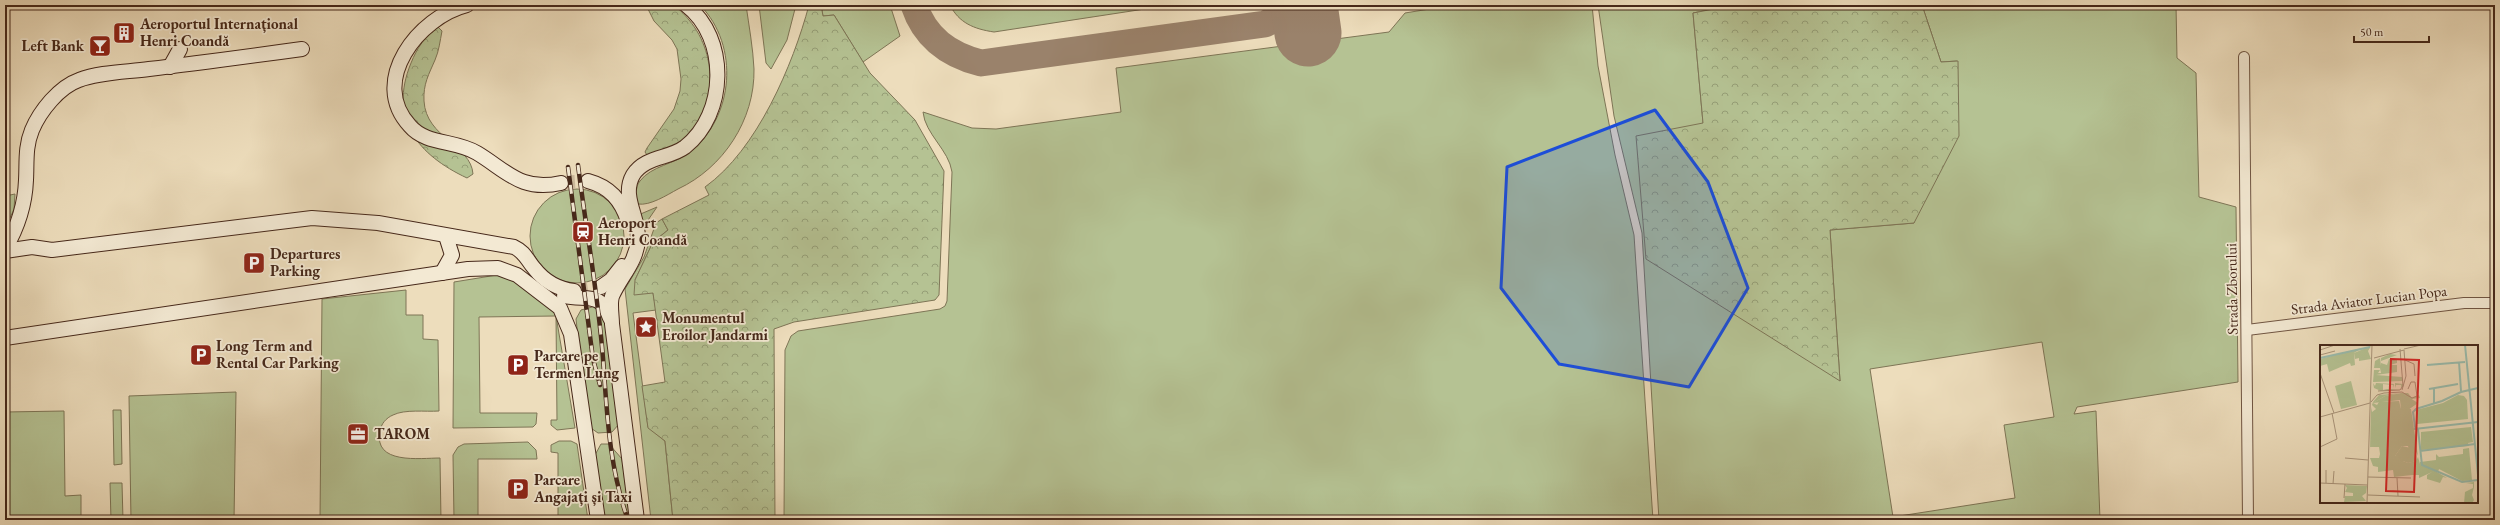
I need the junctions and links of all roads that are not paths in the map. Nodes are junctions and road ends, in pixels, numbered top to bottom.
1 (467, 5) edge
2 (686, 5) edge
3 (180, 49) dead end
4 (302, 49) dead end
5 (2244, 57) dead end
6 (170, 67) junction
7 (588, 182) tunnel mouth
8 (561, 183) tunnel mouth
9 (446, 236) junction
10 (498, 246) junction
11 (5, 250) edge
12 (442, 273) junction
13 (602, 287) tunnel mouth
14 (574, 291) tunnel mouth
15 (2495, 303) edge
16 (612, 324) junction
17 (2247, 330) junction
18 (5, 338) edge
19 (598, 520) edge
20 (637, 520) edge
21 (2248, 520) edge

1 - 8 street
2 - 16 street
3 - 6 street
4 - 6 street
5 - 17 street, Strada Zborului
6 - 11 street
7 - 13 street
9 - 10 street
9 - 11 street
9 - 12 street
10 - 14 street
10 - 16 street
12 - 18 street
12 - 19 street
15 - 17 street, Strada Aviator Lucian Popa
16 - 20 street
17 - 21 street, Strada Zborului

